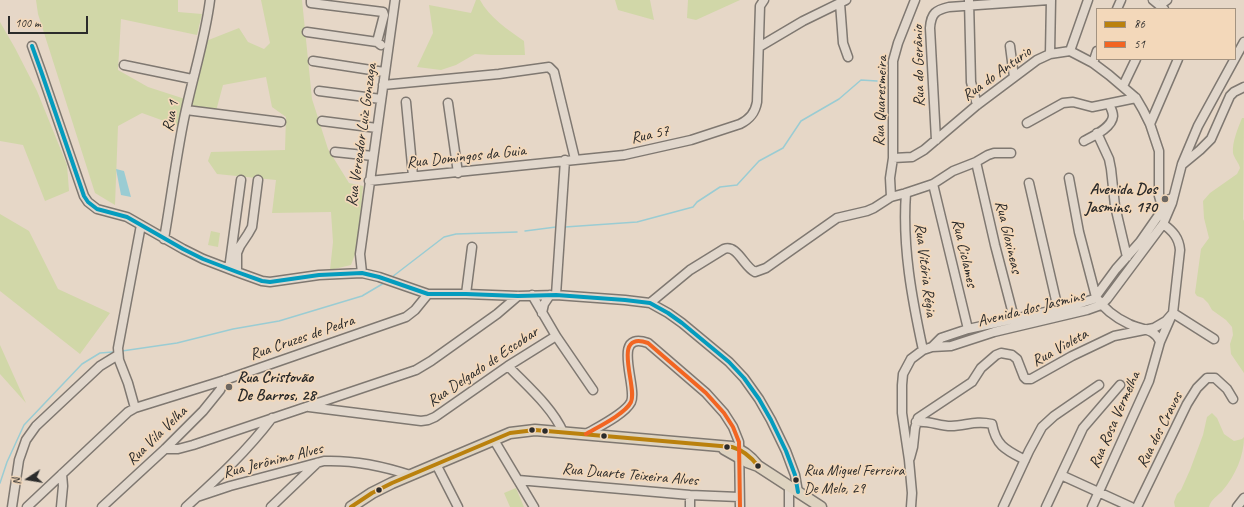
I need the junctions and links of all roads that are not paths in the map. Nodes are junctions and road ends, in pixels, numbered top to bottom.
1 (210, 0) edge
2 (311, 0) edge
3 (395, 0) edge
4 (915, 0) edge
5 (1050, 0) edge
6 (1088, 0) edge
7 (1153, 0) edge
8 (843, 1) edge
9 (762, 2) edge
10 (969, 2) edge
11 (1164, 5) edge
12 (308, 32) dead end
13 (377, 42) junction
14 (1244, 42) edge
15 (32, 46) dead end
16 (1010, 46) dead end
17 (759, 47) junction
18 (388, 50) junction
19 (1070, 51) junction
20 (1050, 54) junction
21 (1096, 54) edge
22 (848, 57) dead end
23 (1236, 57) edge
24 (1136, 60) edge
25 (1178, 60) edge
26 (1234, 60) edge
27 (313, 61) dead end
28 (1093, 63) junction
29 (124, 65) dead end
30 (384, 72) junction
31 (1014, 77) junction
32 (192, 79) junction
33 (383, 85) junction
34 (1123, 86) junction
35 (1244, 87) edge
36 (319, 91) dead end
37 (1136, 98) junction
38 (381, 99) junction
39 (406, 102) dead end
40 (448, 103) dead end
41 (1109, 104) junction
42 (977, 105) junction
43 (186, 110) junction
44 (322, 120) dead end
45 (281, 122) dead end
46 (1027, 123) dead end
47 (1150, 124) junction
48 (377, 128) junction
49 (1097, 133) junction
50 (936, 140) junction
51 (1084, 141) dead end
52 (335, 152) dead end
53 (1011, 154) dead end
54 (373, 156) junction
55 (893, 158) junction
56 (575, 159) junction
57 (565, 160) junction
58 (976, 162) junction
59 (1182, 164) junction
60 (458, 173) junction
61 (413, 176) junction
62 (1069, 178) dead end
63 (241, 180) dead end
64 (258, 180) dead end
65 (369, 181) junction
66 (1028, 183) dead end
67 (933, 184) junction
68 (906, 193) junction
69 (891, 197) junction
70 (1166, 212) junction
71 (1163, 224) junction
72 (141, 225) junction
73 (164, 239) junction
74 (472, 248) dead end
75 (1127, 257) junction
76 (229, 269) junction
77 (237, 272) junction
78 (362, 273) junction
79 (428, 294) junction
80 (466, 294) junction
81 (553, 295) junction
82 (518, 296) junction
83 (532, 296) junction
84 (1096, 297) junction
85 (650, 304) junction
86 (1101, 305) junction
87 (1058, 309) junction
88 (542, 313) junction
89 (1172, 314) junction
90 (1014, 318) junction
91 (968, 329) junction
92 (1146, 329) junction
93 (556, 336) junction
94 (1214, 339) dead end
95 (1160, 342) junction
96 (932, 347) junction
97 (923, 350) junction
98 (118, 355) junction
99 (508, 366) junction
100 (225, 380) junction
101 (1099, 385) dead end
102 (1120, 385) dead end
103 (593, 390) dead end
104 (1233, 399) dead end
105 (306, 406) junction
106 (135, 408) junction
107 (272, 418) junction
108 (916, 422) junction
109 (563, 432) junction
110 (586, 434) junction
111 (494, 440) junction
112 (165, 450) junction
113 (739, 453) junction
114 (909, 460) junction
115 (1025, 460) junction
116 (317, 462) junction
117 (436, 464) junction
118 (396, 470) junction
119 (62, 474) junction
120 (410, 475) junction
121 (1061, 475) junction
122 (518, 480) junction
123 (392, 483) junction
124 (789, 487) junction
125 (798, 492) junction
126 (1098, 492) junction
127 (690, 495) junction
128 (114, 497) junction
129 (196, 497) junction
130 (739, 497) junction
131 (1244, 498) edge
132 (12, 507) edge
133 (27, 507) edge
134 (61, 507) edge
135 (102, 507) edge
136 (113, 507) edge
137 (186, 507) edge
138 (271, 507) edge
139 (351, 507) edge
140 (458, 507) edge
141 (534, 507) edge
142 (690, 507) edge
143 (740, 507) edge
144 (789, 507) edge
145 (821, 507) edge
146 (911, 507) edge
147 (1003, 507) edge
148 (1046, 507) edge
149 (1092, 507) edge
150 (1131, 507) edge
151 (1138, 507) edge
152 (1237, 507) edge

1 - 32 street, Rua 1
2 - 13 street
3 - 18 street, Rua Vereador Luiz Gonzaga
4 - 55 street, Rua Quaresmeira
5 - 10 street, Rua do Gerânio
5 - 20 street
6 - 19 street
7 - 11 street
8 - 17 street
8 - 22 street
9 - 17 street, Rua 57
10 - 42 street
10 - 50 street, Rua do Gerânio
12 - 13 street
13 - 18 street
14 - 23 street, Avenida dos Jasmins
15 - 72 street
16 - 31 street
17 - 56 street, Rua 57
18 - 30 street, Rua Vereador Luiz Gonzaga
19 - 20 street, Rua do Anturio
19 - 28 street
20 - 31 street, Rua do Anturio
21 - 28 street
24 - 34 street
25 - 47 street
26 - 59 street, Avenida dos Jasmins
27 - 30 street
28 - 34 street
29 - 32 street
30 - 33 street, Rua Vereador Luiz Gonzaga
31 - 42 street, Rua do Anturio
32 - 43 street, Rua 1
33 - 38 street, Rua Vereador Luiz Gonzaga
33 - 56 street
34 - 37 street
35 - 59 street
36 - 38 street
37 - 41 street
37 - 47 street
38 - 48 street, Rua Vereador Luiz Gonzaga
39 - 61 street
40 - 60 street
41 - 46 street
41 - 49 street
42 - 50 street, Rua do Anturio
43 - 45 street
43 - 73 street, Rua 1
44 - 48 street
47 - 70 street
48 - 54 street, Rua Vereador Luiz Gonzaga
49 - 51 street
49 - 75 street
50 - 55 street, Rua do Anturio
52 - 54 street
53 - 58 street
54 - 65 street, Rua Vereador Luiz Gonzaga
55 - 69 street, Rua Quaresmeira
56 - 57 street, Rua 57
57 - 60 street, Rua Domingos da Guia
57 - 81 street
58 - 67 street
58 - 90 street, Rua Gloxineas
59 - 70 street, Avenida dos Jasmins
60 - 61 street, Rua Domingos da Guia
61 - 65 street, Rua Domingos da Guia
62 - 84 street
63 - 76 street
64 - 77 street
65 - 78 street, Rua Vereador Luiz Gonzaga
66 - 87 street
67 - 68 street
67 - 91 street, Rua Ciclames
68 - 69 street
68 - 97 street, Rua Vitória Régia
69 - 85 street
70 - 71 street, Avenida dos Jasmins
70 - 75 street, Avenida dos Jasmins
71 - 86 street, Avenida dos Jasmins
71 - 89 street
72 - 73 street
72 - 98 street
73 - 76 street
74 - 80 street
75 - 84 street, Avenida dos Jasmins
76 - 77 street
77 - 78 street
78 - 79 street
79 - 80 street
79 - 100 street, Rua Cruzes de Pedra
80 - 82 street
81 - 83 street
81 - 85 street
81 - 88 street
82 - 83 street
82 - 105 street
83 - 88 street
84 - 86 street
84 - 87 street, Avenida dos Jasmins
85 - 125 street
86 - 92 street
86 - 96 street, Avenida dos Jasmins
87 - 90 street, Avenida dos Jasmins
88 - 93 street
89 - 92 street, Rua Violeta
89 - 94 street
89 - 95 street, Rua Rosa Vermelha
90 - 91 street, Avenida dos Jasmins
91 - 96 street, Avenida dos Jasmins
92 - 95 street
92 - 108 street, Rua Violeta
93 - 99 street, Rua Delgado de Escobar
93 - 103 street
95 - 126 street, Rua Rosa Vermelha
96 - 97 street, Avenida dos Jasmins
97 - 114 street, Avenida dos Jasmins
98 - 106 street
98 - 132 street
99 - 105 street, Rua Delgado de Escobar
99 - 109 street
100 - 106 street, Rua Cruzes de Pedra
100 - 112 street, Rua Vila Velha
101 - 115 street
102 - 121 street
104 - 151 street, Rua dos Cravos
105 - 107 street
106 - 119 street, Rua Cruzes de Pedra
107 - 112 street
107 - 129 street
108 - 114 street
108 - 115 street
109 - 110 main road
109 - 111 main road
110 - 113 main road
110 - 113 street
111 - 117 main road
111 - 122 street
112 - 128 street, Rua Vila Velha
113 - 124 main road
113 - 130 street
114 - 146 street, Avenida dos Jasmins
115 - 147 street
116 - 118 street, Rua Jerônimo Alves
116 - 129 street, Rua Jerônimo Alves
116 - 138 street
117 - 120 main road
117 - 140 street
118 - 120 street, Rua Jerônimo Alves
118 - 123 street
119 - 133 street, Rua Cruzes de Pedra
119 - 134 street
120 - 123 main road
121 - 126 street
121 - 148 street
122 - 127 street, Rua Duarte Teixeira Alves
122 - 141 street
123 - 139 main road
124 - 125 main road
124 - 144 street
125 - 145 main road
126 - 149 street, Rua Rosa Vermelha
126 - 150 street
127 - 130 street, Rua Duarte Teixeira Alves
127 - 142 street
128 - 135 street, Rua Vila Velha
128 - 136 street
129 - 137 street, Rua Jerônimo Alves
130 - 143 street
131 - 152 street

